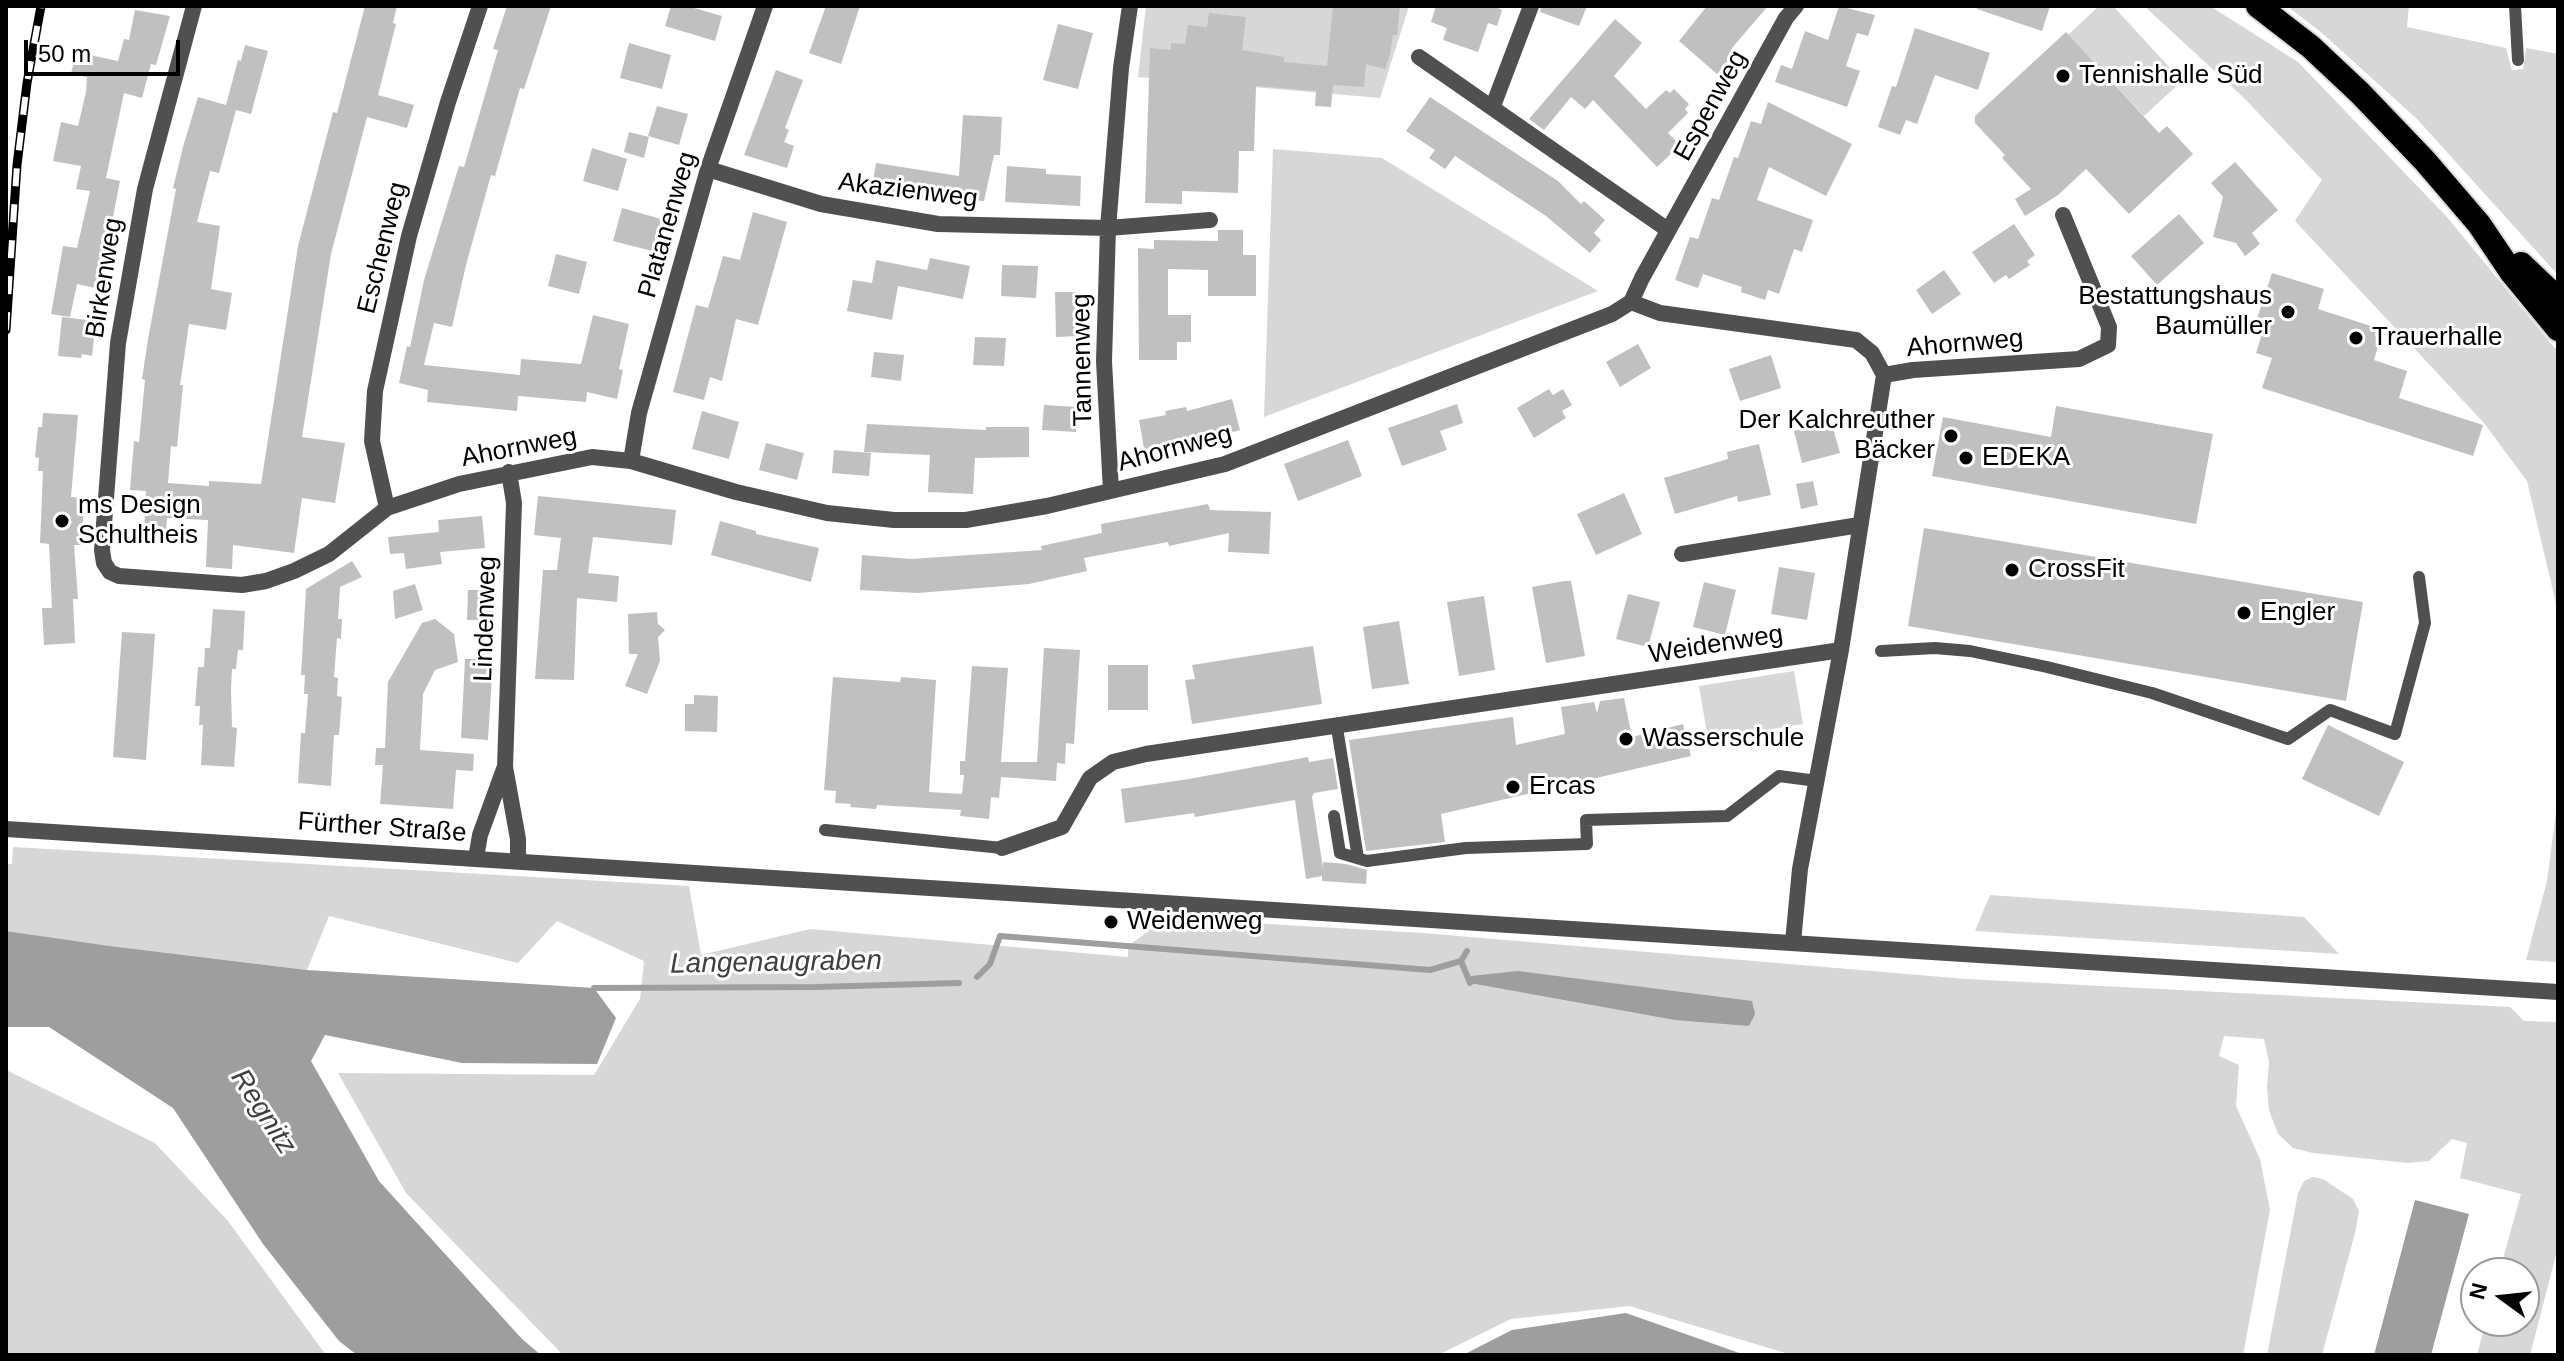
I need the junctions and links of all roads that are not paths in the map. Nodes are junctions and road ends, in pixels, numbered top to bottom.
1 (194, 6) edge
2 (480, 6) edge
3 (765, 6) edge
4 (1130, 6) edge
5 (1531, 6) edge
6 (1796, 6) edge
7 (2258, 6) edge
8 (2515, 6) edge
9 (1419, 57) dead end
10 (2518, 60) dead end
11 (1493, 106) junction
12 (708, 169) junction
13 (2063, 215) dead end
14 (1210, 220) dead end
15 (2479, 224) junction
16 (1108, 228) junction
17 (1668, 230) junction
18 (2558, 299) edge
19 (1631, 302) junction
20 (2558, 329) edge
21 (1884, 375) junction
22 (631, 461) junction
23 (509, 472) junction
24 (1111, 491) junction
25 (387, 508) junction
26 (1859, 525) junction
27 (1682, 554) dead end
28 (104, 563) joint
29 (2419, 577) dead end
30 (1841, 650) junction
31 (1881, 651) dead end
32 (1337, 728) junction
33 (505, 767) junction
34 (1817, 781) junction
35 (1334, 816) dead end
36 (6, 829) edge
37 (825, 830) dead end
38 (1002, 848) joint
39 (476, 858) junction
40 (1358, 858) junction
41 (518, 860) junction
42 (1793, 942) junction
43 (2558, 992) edge

1 - 28 street, Birkenweg
2 - 25 street, Eschenweg
3 - 12 street, Platanenweg
4 - 16 street, Tannenweg
5 - 11 street
6 - 17 street, Espenweg
7 - 15 highway
8 - 10 lane
9 - 11 street
11 - 17 street
12 - 16 street, Akazienweg
12 - 22 street, Platanenweg
13 - 21 street, Ahornweg
14 - 16 street
15 - 18 highway
15 - 20 highway
16 - 24 street, Tannenweg
17 - 19 street, Espenweg
19 - 21 street, Ahornweg
19 - 24 street, Ahornweg
21 - 26 street
22 - 23 street, Ahornweg
22 - 24 street, Ahornweg
23 - 25 street, Ahornweg
23 - 33 street, Lindenweg
25 - 28 street, Ahornweg
26 - 27 street
26 - 30 street
29 - 31 lane
30 - 32 street, Weidenweg
30 - 34 street
32 - 38 street, Weidenweg
32 - 40 lane
33 - 39 street, Lindenweg
33 - 41 street, Lindenweg
34 - 40 lane
34 - 42 street
35 - 40 lane
36 - 39 street, Fürther Straße
37 - 38 lane, Weidenweg
39 - 41 street, Fürther Straße
41 - 42 street, Fürther Straße
42 - 43 street, Fürther Straße

